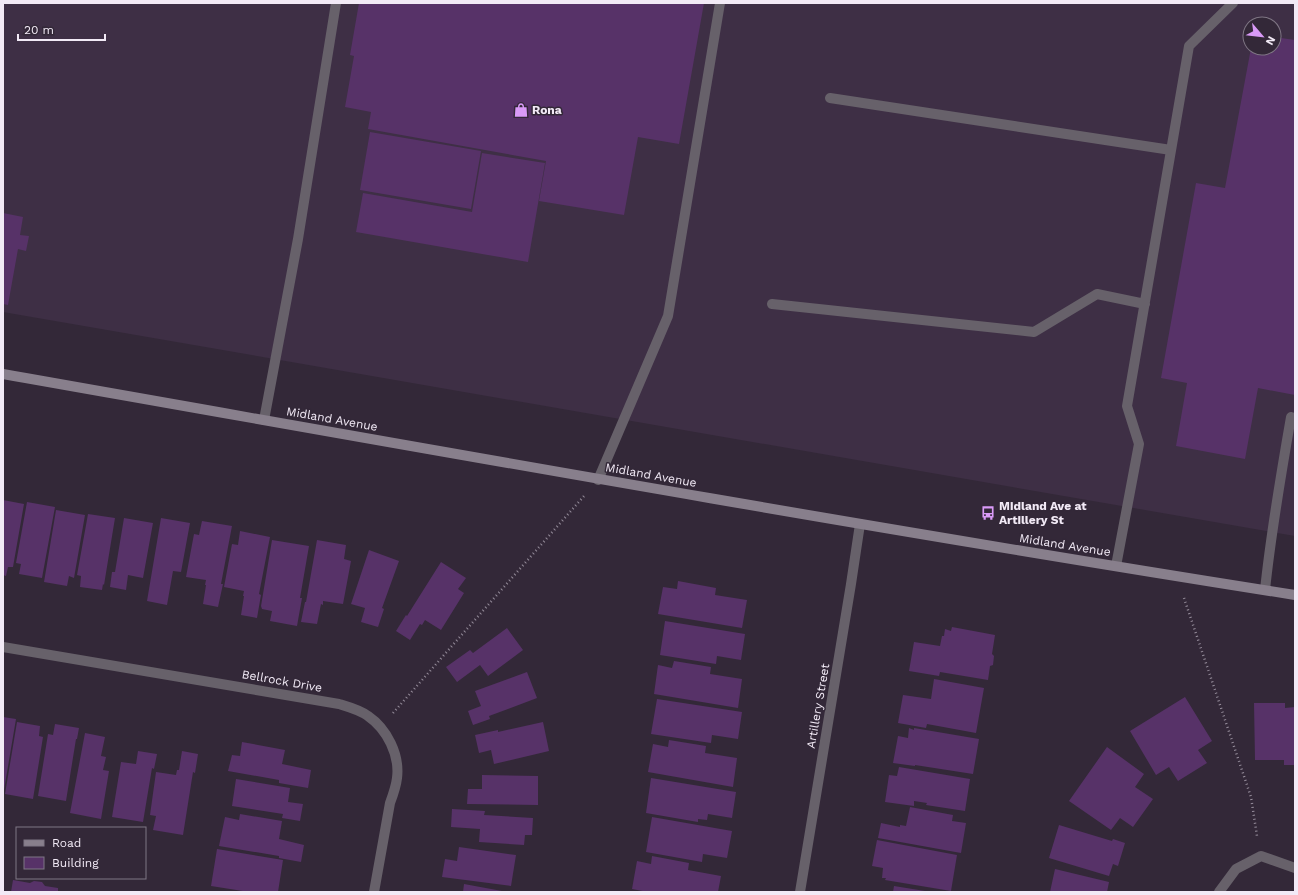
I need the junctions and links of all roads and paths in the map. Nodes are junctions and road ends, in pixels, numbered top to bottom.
1 (336, 3) edge
2 (720, 3) edge
3 (1233, 3) edge
4 (830, 98) dead end
5 (1171, 150) junction
6 (772, 304) dead end
7 (1145, 304) junction
8 (3, 374) edge
9 (1295, 418) edge
10 (264, 420) junction
11 (598, 480) junction
12 (860, 524) junction
13 (1116, 566) junction
14 (1176, 576) junction
15 (1265, 590) junction
16 (1295, 595) edge
17 (3, 647) edge
18 (381, 728) junction
19 (1261, 856) junction
20 (1295, 868) edge
21 (374, 892) edge
22 (800, 892) edge
23 (1219, 892) edge

1 - 10 street
2 - 11 street
3 - 5 street
4 - 5 street
5 - 7 street
6 - 7 street
7 - 13 street
8 - 10 main road, Midland Avenue
9 - 15 street
10 - 11 main road, Midland Avenue
11 - 12 main road, Midland Avenue
11 - 18 path
12 - 13 main road, Midland Avenue
12 - 22 street, Artillery Street
13 - 14 main road, Midland Avenue
14 - 15 main road, Midland Avenue
14 - 19 path
15 - 16 main road, Midland Avenue
17 - 18 street, Bellrock Drive
18 - 21 street, Bellrock Drive
19 - 20 street
19 - 23 street

